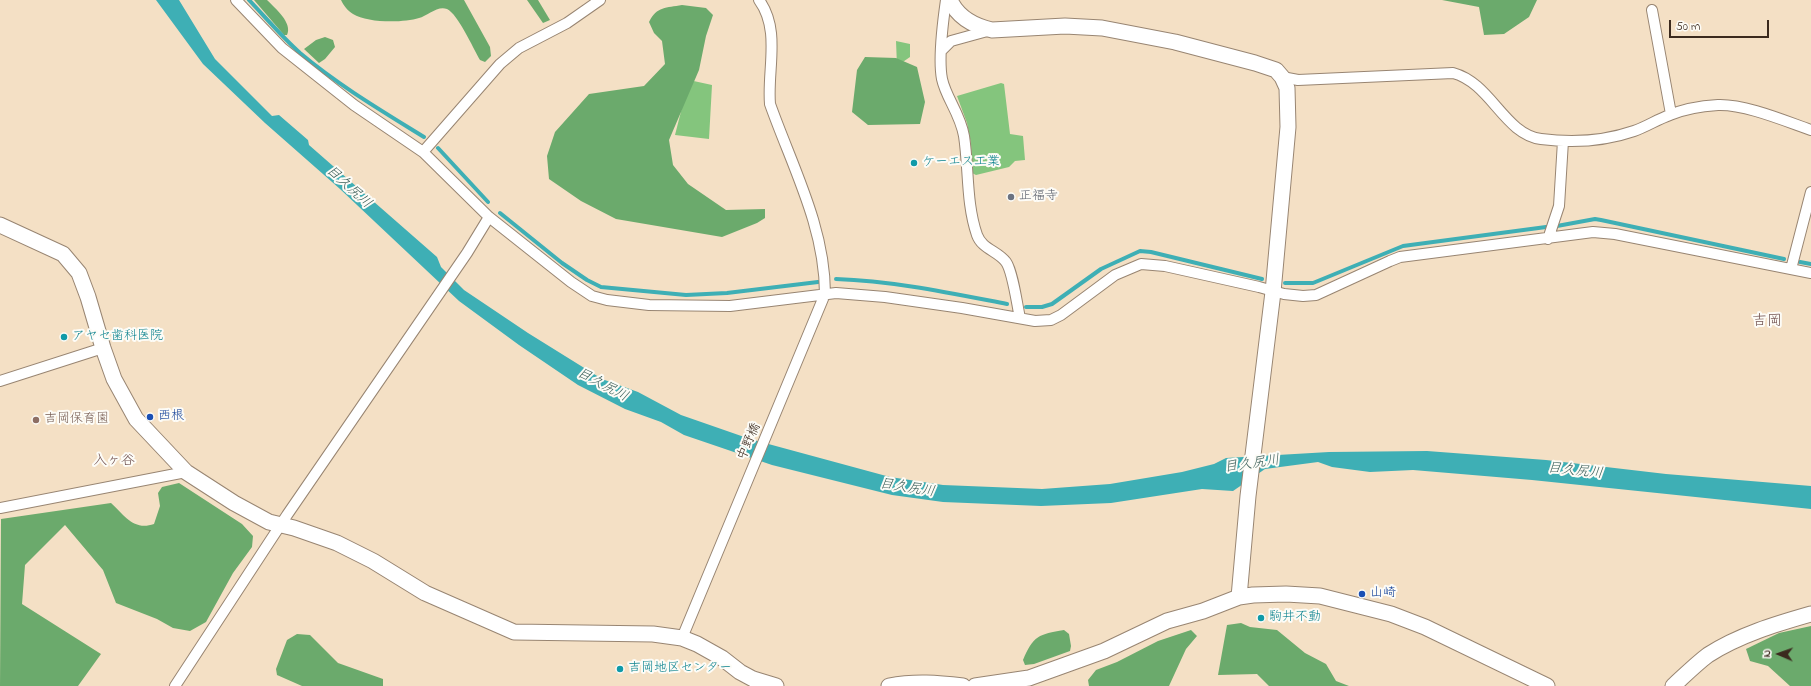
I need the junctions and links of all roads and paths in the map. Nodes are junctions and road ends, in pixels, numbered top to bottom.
1 (236, 0) edge
2 (600, 0) edge
3 (759, 0) edge
4 (946, 0) edge
5 (950, 0) edge
6 (1652, 10) dead end
7 (992, 30) junction
8 (942, 50) junction
9 (1282, 77) junction
10 (1671, 114) junction
11 (1811, 130) edge
12 (1563, 141) junction
13 (423, 152) junction
14 (1811, 192) edge
15 (489, 217) junction
16 (0, 225) edge
17 (1548, 239) junction
18 (1791, 269) junction
19 (1811, 273) edge
20 (1273, 292) junction
21 (825, 294) junction
22 (1020, 318) junction
23 (102, 348) junction
24 (0, 381) edge
25 (186, 472) junction
26 (0, 508) edge
27 (281, 525) junction
28 (1239, 597) junction
29 (1811, 614) edge
30 (682, 638) junction
31 (753, 682) edge
32 (1032, 682) edge
33 (175, 686) edge
34 (776, 686) edge
35 (889, 686) edge
36 (963, 686) edge
37 (975, 686) edge
38 (1547, 686) edge
39 (1673, 686) edge

1 - 13 street
2 - 13 street
3 - 21 street
4 - 8 street
5 - 7 street
6 - 10 street
7 - 8 street
7 - 9 street
8 - 22 street
9 - 12 street
9 - 20 street
10 - 11 street
10 - 12 street
12 - 17 street
13 - 15 street
14 - 18 street
15 - 21 street
15 - 27 street
16 - 23 street
17 - 18 street
17 - 20 street
18 - 19 street
20 - 22 street
20 - 28 street
21 - 22 street
21 - 30 street, 中野橋
23 - 24 street
23 - 25 street
25 - 26 street
25 - 27 street
27 - 30 street
27 - 33 street
28 - 32 street
28 - 38 street
29 - 39 street
30 - 31 street
31 - 34 street
32 - 37 street
35 - 36 street

